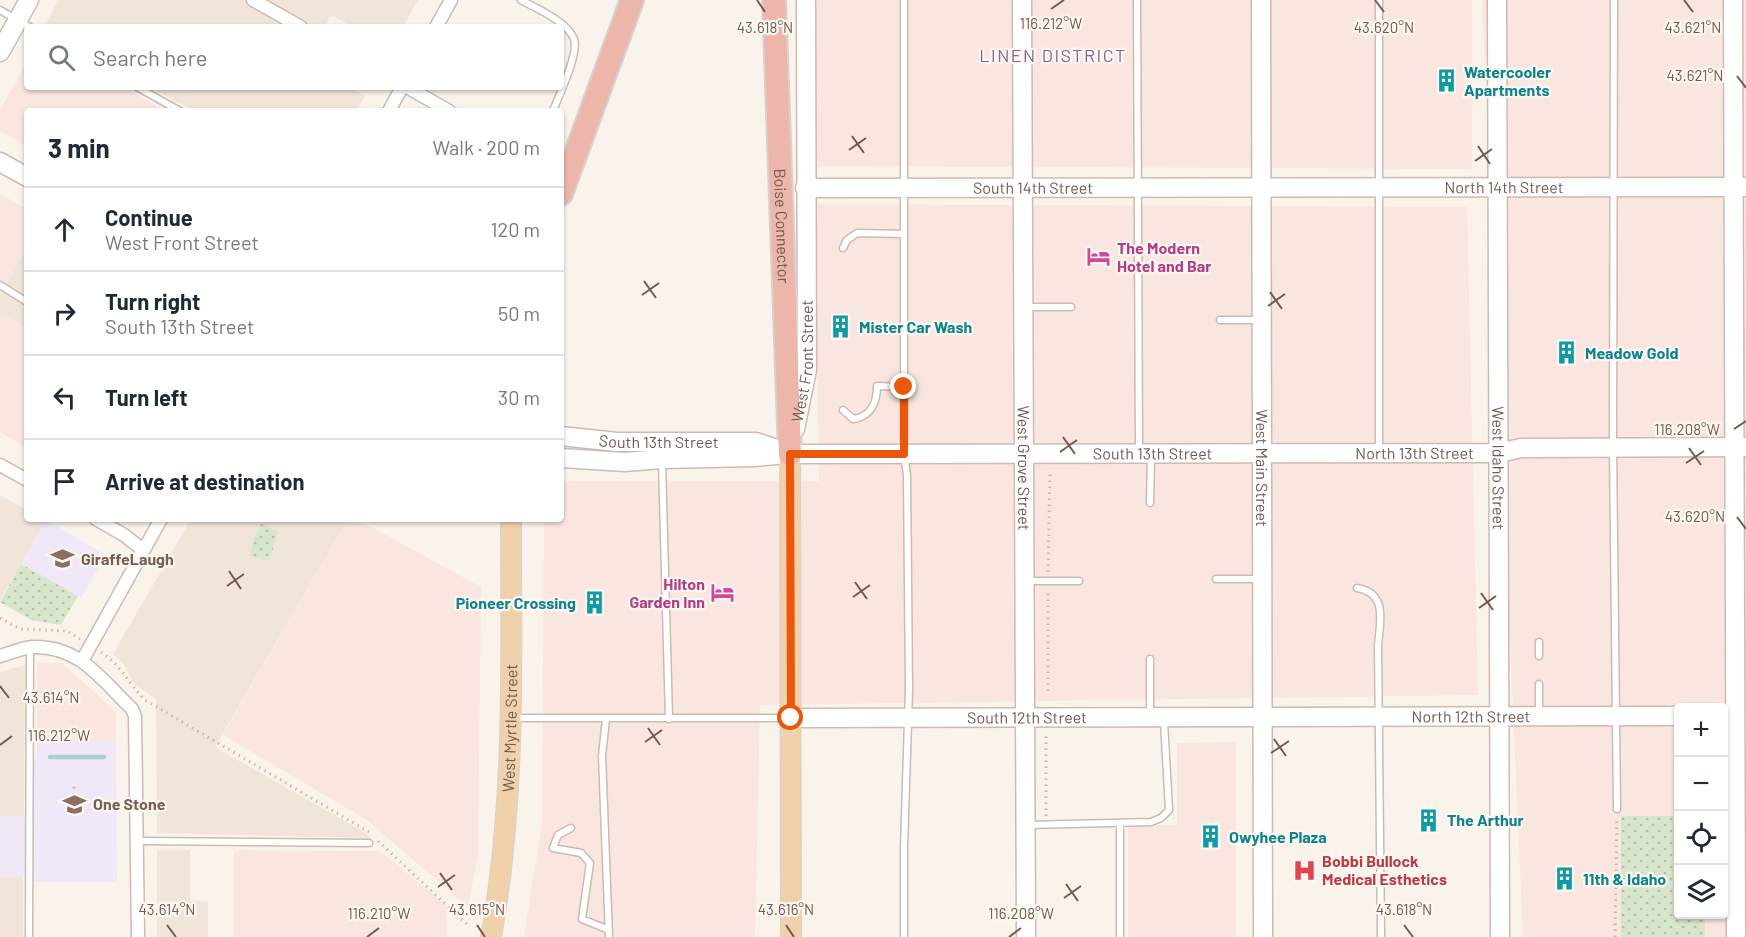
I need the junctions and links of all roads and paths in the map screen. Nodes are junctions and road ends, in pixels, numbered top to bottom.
1 (29, 0) edge
2 (253, 0) edge
3 (451, 0) edge
4 (521, 0) edge
5 (632, 0) edge
6 (774, 0) edge
7 (806, 0) edge
8 (904, 0) edge
9 (1022, 0) edge
10 (1137, 0) edge
11 (1261, 0) edge
12 (1379, 0) edge
13 (1497, 0) edge
14 (1614, 0) edge
15 (1733, 0) edge
16 (0, 10) edge
17 (24, 24) edge
18 (296, 24) edge
19 (438, 24) edge
20 (561, 24) edge
21 (564, 26) edge
22 (0, 52) edge
23 (564, 80) edge
24 (142, 90) edge
25 (402, 90) edge
26 (410, 90) edge
27 (561, 90) edge
28 (175, 108) edge
29 (391, 108) edge
30 (443, 108) edge
31 (554, 108) edge
32 (0, 162) edge
33 (24, 175) edge
34 (564, 186) edge
35 (805, 188) junction
36 (1139, 188) junction
37 (1498, 188) junction
38 (1612, 188) junction
39 (1740, 188) edge
40 (904, 189) junction
41 (1023, 189) junction
42 (1262, 189) junction
43 (1379, 189) junction
44 (904, 234) junction
45 (843, 248) dead end
46 (0, 285) edge
47 (24, 300) edge
48 (1024, 307) junction
49 (1071, 307) dead end
50 (1220, 320) dead end
51 (1262, 320) junction
52 (904, 387) junction
53 (843, 410) dead end
54 (564, 436) edge
55 (1740, 447) edge
56 (1613, 448) junction
57 (1145, 453) junction
58 (1263, 453) junction
59 (1379, 453) junction
60 (1498, 453) junction
61 (790, 454) junction
62 (904, 454) junction
63 (1024, 454) junction
64 (564, 458) edge
65 (662, 459) junction
66 (0, 465) edge
67 (24, 478) edge
68 (1150, 503) dead end
69 (101, 522) edge
70 (159, 522) edge
71 (511, 522) edge
72 (143, 550) junction
73 (1216, 579) dead end
74 (1263, 579) junction
75 (1079, 580) dead end
76 (1025, 581) junction
77 (1357, 588) dead end
78 (0, 618) edge
79 (77, 637) dead end
80 (1539, 642) dead end
81 (30, 647) junction
82 (100, 652) dead end
83 (0, 656) edge
84 (1539, 656) dead end
85 (1150, 659) dead end
86 (82, 661) junction
87 (1539, 684) dead end
88 (31, 692) junction
89 (56, 696) dead end
90 (1025, 716) junction
91 (1674, 716) edge
92 (1735, 716) edge
93 (1157, 717) junction
94 (1263, 717) junction
95 (1379, 717) junction
96 (1499, 717) junction
97 (1539, 717) junction
98 (1617, 717) junction
99 (511, 718) junction
100 (791, 718) junction
101 (907, 718) junction
102 (606, 719) junction
103 (669, 719) junction
104 (1047, 730) dead end
105 (74, 788) dead end
106 (1617, 809) joint
107 (74, 812) dead end
108 (1120, 823) junction
109 (1046, 824) junction
110 (1026, 825) junction
111 (571, 828) dead end
112 (369, 832) dead end
113 (377, 840) dead end
114 (138, 841) junction
115 (369, 843) dead end
116 (468, 926) dead end
117 (609, 933) edge
118 (29, 937) edge
119 (138, 937) edge
120 (491, 937) edge
121 (791, 937) edge
122 (904, 937) edge
123 (1026, 937) edge
124 (1120, 937) edge
125 (1263, 937) edge
126 (1381, 937) edge
127 (1500, 937) edge
128 (1615, 937) edge
129 (1736, 937) edge

1 - 17 street
2 - 18 street
3 - 19 street
4 - 20 lane
5 - 34 highway
6 - 61 highway, Boise Connector
7 - 35 street, West Front Street
8 - 40 lane
9 - 41 street, West Grove Street
10 - 36 lane
11 - 42 street, West Main Street
12 - 43 lane
13 - 37 street, West Idaho Street
14 - 38 lane
15 - 39 street
16 - 17 lane
17 - 22 street
21 - 23 lane
24 - 28 lane
25 - 29 street
26 - 30 street
27 - 31 lane
32 - 33 street
35 - 40 street, South 14th Street
35 - 61 street, West Front Street
36 - 41 street, South 14th Street
36 - 42 street, South 14th Street
36 - 57 lane
37 - 38 street, North 14th Street
37 - 43 street, North 14th Street
37 - 60 street, West Idaho Street
38 - 39 street, North 14th Street
38 - 56 lane
39 - 55 street
40 - 41 street, South 14th Street
40 - 44 lane
41 - 48 street, West Grove Street
42 - 43 street, North 14th Street
42 - 51 street, West Main Street
43 - 59 lane
44 - 45 lane
44 - 52 lane
46 - 47 lane
48 - 49 lane
48 - 63 street, West Grove Street
50 - 51 lane
51 - 58 street, West Main Street
52 - 53 lane
52 - 62 lane
54 - 61 street, South 13th Street
55 - 56 street, North 13th Street
55 - 92 street
56 - 60 street, North 13th Street
56 - 98 lane
57 - 58 street, South 13th Street
57 - 63 street, South 13th Street
57 - 68 lane
58 - 59 street, North 13th Street
58 - 74 street, West Main Street
59 - 60 street, North 13th Street
60 - 96 street, West Idaho Street
61 - 62 street, South 13th Street
61 - 65 street, South 13th Street
61 - 100 main road, West Front Street
62 - 63 street, South 13th Street
62 - 101 lane
63 - 76 street, West Grove Street
64 - 65 street, South 13th Street
65 - 103 lane
66 - 67 street
69 - 72 street
70 - 72 street
71 - 99 main road, West Myrtle Street
72 - 86 street
73 - 74 lane
74 - 94 street, West Main Street
75 - 76 lane
76 - 90 street, West Grove Street
77 - 95 lane
78 - 79 path
80 - 84 lane
81 - 83 street
81 - 86 street
81 - 88 lane
82 - 112 path
85 - 93 lane
86 - 114 street
87 - 97 lane
88 - 89 path
88 - 118 lane
90 - 93 street, South 12th Street
90 - 101 street, South 12th Street
90 - 110 street, West Grove Street
91 - 98 street, North 12th Street
92 - 129 street
93 - 94 street, South 12th Street
93 - 108 lane
94 - 95 street, North 12th Street
94 - 125 street, West Main Street
95 - 96 street, North 12th Street
95 - 126 lane
96 - 97 street, North 12th Street
96 - 127 street, West Idaho Street
97 - 98 street, North 12th Street
98 - 106 lane
99 - 102 lane
99 - 120 main road, West Myrtle Street
100 - 101 street, South 12th Street
100 - 103 lane
100 - 121 main road, West Front Street
101 - 122 lane
102 - 103 lane
102 - 117 lane
104 - 109 path
105 - 107 path
106 - 128 path
108 - 109 lane
108 - 124 lane
109 - 110 lane
110 - 123 street, West Grove Street
111 - 117 lane
113 - 116 path
114 - 115 lane
114 - 119 street

